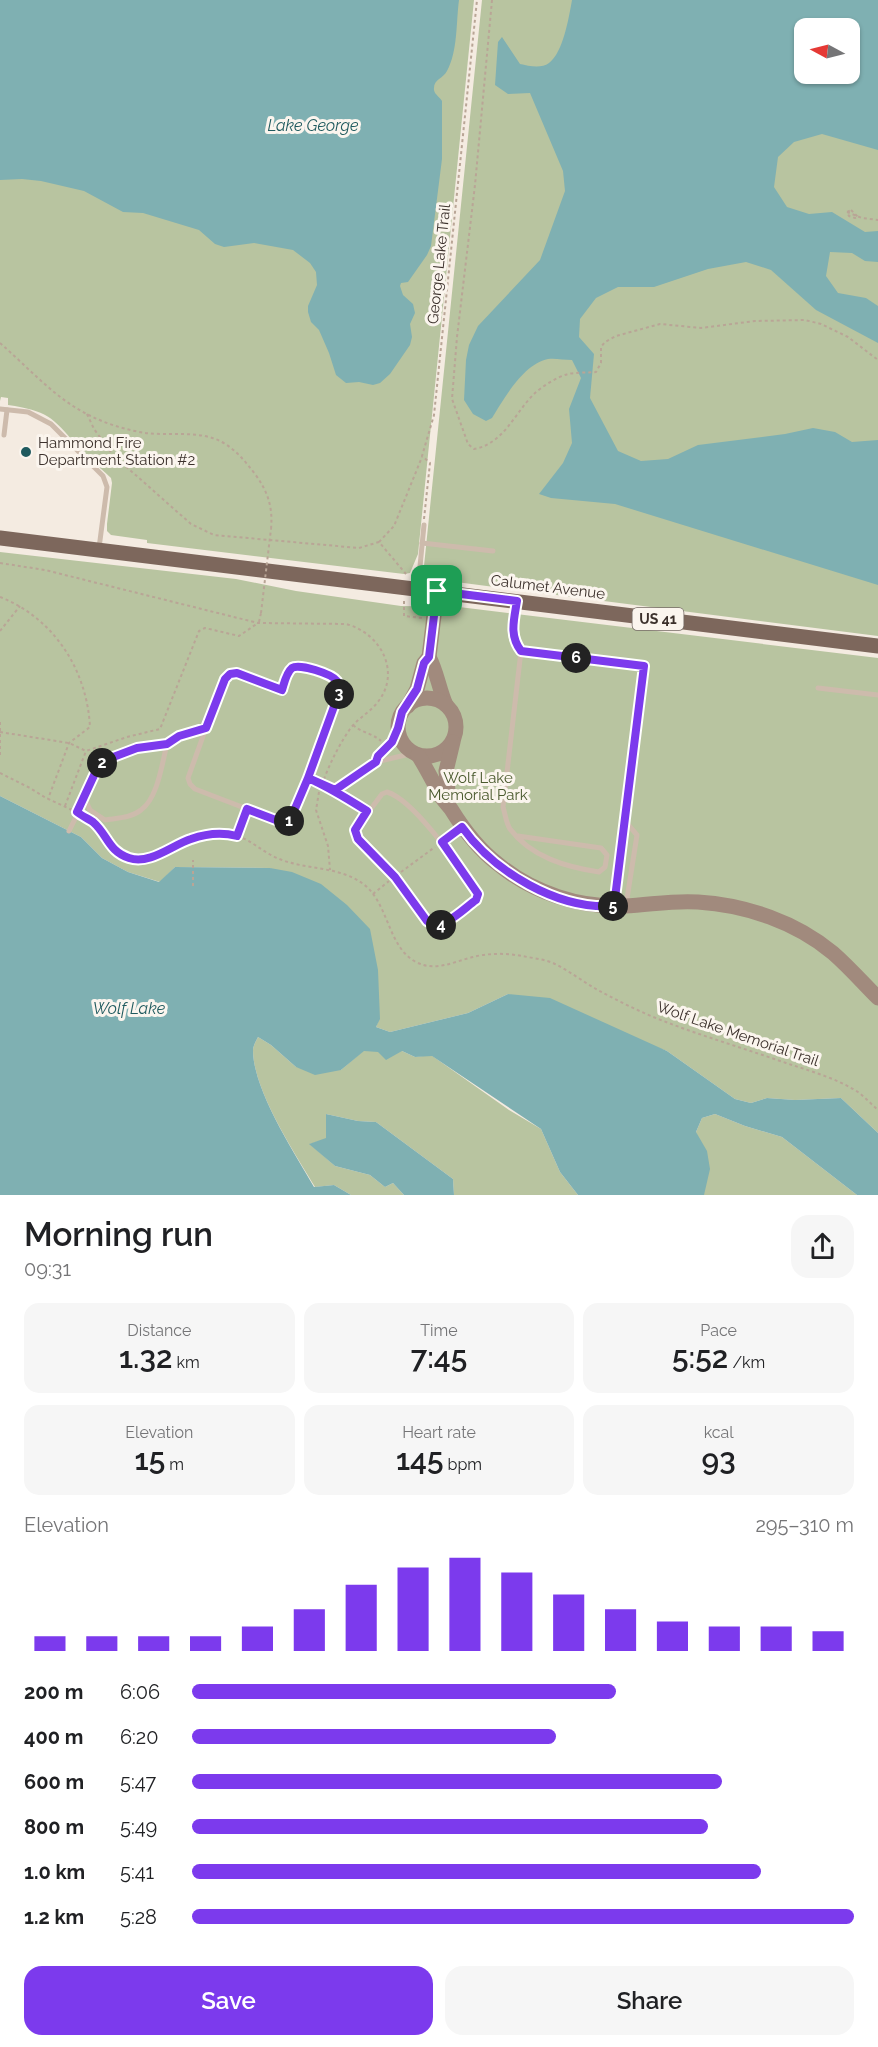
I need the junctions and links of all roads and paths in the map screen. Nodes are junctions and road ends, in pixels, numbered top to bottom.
1 (477, 0) edge
2 (492, 0) edge
3 (848, 212) dead end
4 (878, 220) edge
5 (0, 343) edge
6 (878, 360) edge
7 (0, 409) edge
8 (7, 410) junction
9 (87, 414) junction
10 (4, 435) dead end
11 (422, 456) junction
12 (424, 525) joint
13 (0, 538) edge
14 (379, 542) junction
15 (422, 543) junction
16 (99, 550) junction
17 (493, 551) dead end
18 (0, 563) edge
19 (406, 575) dead end
20 (418, 589) junction
21 (437, 591) junction
22 (0, 597) edge
23 (517, 601) junction
24 (20, 606) junction
25 (258, 623) junction
26 (0, 631) edge
27 (878, 646) edge
28 (521, 651) junction
29 (429, 657) junction
30 (818, 688) dead end
31 (878, 695) edge
32 (446, 705) junction
33 (407, 706) junction
34 (0, 722) edge
35 (353, 725) dead end
36 (206, 728) junction
37 (398, 728) junction
38 (1, 732) edge
39 (453, 740) junction
40 (69, 743) junction
41 (167, 744) junction
42 (388, 746) junction
43 (86, 751) junction
44 (416, 754) junction
45 (0, 756) edge
46 (376, 762) junction
47 (0, 773) edge
48 (308, 778) junction
49 (335, 790) junction
50 (48, 799) junction
51 (85, 799) junction
52 (64, 806) junction
53 (450, 807) junction
54 (247, 809) junction
55 (367, 811) junction
56 (77, 812) junction
57 (626, 821) junction
58 (69, 831) dead end
59 (237, 836) junction
60 (518, 836) junction
61 (442, 842) junction
62 (193, 860) dead end
63 (395, 877) junction
64 (193, 886) dead end
65 (373, 894) junction
66 (620, 906) junction
67 (878, 998) edge
68 (878, 1110) edge

1 - 11 path, George Lake Trail
2 - 6 path
3 - 4 path
5 - 9 path
7 - 8 lane
8 - 10 lane
8 - 16 lane
9 - 14 path
9 - 25 path, bridge
11 - 12 path, George Lake Trail
11 - 14 path
12 - 15 lane
13 - 16 main road, Calumet Avenue / US 41
14 - 19 path
15 - 17 lane
15 - 20 lane
16 - 20 main road, Calumet Avenue / US 41
18 - 25 path
20 - 21 main road, Calumet Avenue / US 41
21 - 23 main road, Calumet Avenue / US 41
21 - 29 main road
22 - 24 path
23 - 27 main road, Calumet Avenue / US 41
23 - 28 lane
24 - 26 path
24 - 40 path
25 - 43 path
28 - 57 lane
28 - 60 lane
29 - 32 main road
29 - 33 main road
30 - 31 lane
32 - 33 main road
32 - 39 main road
33 - 37 main road
34 - 38 path
35 - 42 path
36 - 41 lane
36 - 48 lane
36 - 54 lane
37 - 42 lane
37 - 44 main road
38 - 40 path
38 - 45 path
39 - 44 main road
39 - 53 main road
40 - 43 path
40 - 50 path
41 - 51 lane
41 - 51 lane
42 - 46 lane
43 - 52 path
44 - 46 lane
44 - 53 main road
46 - 49 lane
47 - 50 path, Wolf Lake Memorial Trail
48 - 49 lane
48 - 54 lane
49 - 55 lane
50 - 52 path, Wolf Lake Memorial Trail
51 - 56 lane
52 - 56 path, Wolf Lake Memorial Trail
53 - 66 main road
54 - 59 path
55 - 61 lane
55 - 63 lane
56 - 58 lane
56 - 59 path, Wolf Lake Memorial Trail
57 - 66 lane
57 - 66 lane
59 - 65 path, Wolf Lake Memorial Trail
60 - 60 lane
61 - 63 path
61 - 63 lane
62 - 64 path
63 - 65 path
65 - 68 path, Wolf Lake Memorial Trail
66 - 67 main road

